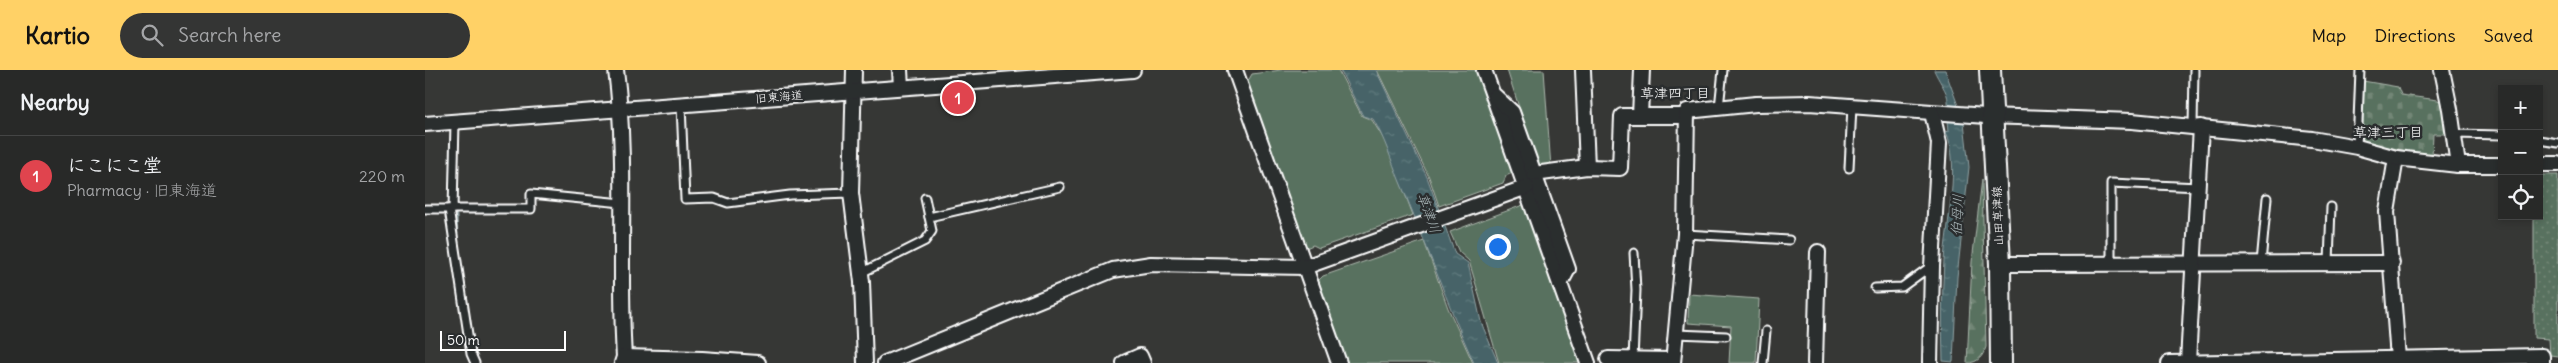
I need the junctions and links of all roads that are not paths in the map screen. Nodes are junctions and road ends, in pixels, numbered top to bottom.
1 (616, 70) edge
2 (854, 70) edge
3 (900, 70) edge
4 (1133, 70) edge
5 (1235, 70) edge
6 (1484, 70) edge
7 (1583, 70) edge
8 (1642, 70) edge
9 (1723, 70) edge
10 (1991, 70) edge
11 (2194, 70) edge
12 (2360, 70) edge
13 (2442, 70) edge
14 (901, 87) junction
15 (855, 91) junction
16 (1494, 96) junction
17 (681, 105) junction
18 (1852, 106) junction
19 (1718, 108) junction
20 (621, 110) junction
21 (1935, 113) junction
22 (1640, 116) junction
23 (1687, 116) junction
24 (1995, 117) junction
25 (455, 122) junction
26 (425, 124) edge
27 (2197, 126) junction
28 (2454, 134) junction
29 (2498, 134) edge
30 (2543, 141) edge
31 (2558, 143) edge
32 (2357, 147) junction
33 (2396, 158) junction
34 (2543, 164) edge
35 (2558, 164) edge
36 (2458, 165) junction
37 (2498, 165) edge
38 (1587, 167) junction
39 (1849, 168) dead end
40 (1534, 174) junction
41 (1061, 186) dead end
42 (1527, 187) junction
43 (2199, 187) junction
44 (851, 193) junction
45 (925, 198) dead end
46 (2267, 198) dead end
47 (622, 203) junction
48 (2331, 207) dead end
49 (425, 209) edge
50 (451, 209) junction
51 (929, 217) junction
52 (1685, 234) junction
53 (1789, 240) dead end
54 (1818, 252) dead end
55 (1634, 254) dead end
56 (2261, 263) junction
57 (2329, 263) junction
58 (2392, 263) junction
59 (2000, 264) junction
60 (2111, 264) junction
61 (2194, 264) junction
62 (1311, 265) junction
63 (1931, 266) junction
64 (861, 274) junction
65 (1560, 284) junction
66 (1875, 288) dead end
67 (1766, 331) dead end
68 (1676, 334) junction
69 (1726, 336) dead end
70 (1608, 359) dead end
71 (2398, 359) junction
72 (623, 360) edge
73 (1633, 360) junction
74 (1673, 362) edge
75 (2189, 362) edge
76 (475, 363) edge
77 (758, 363) edge
78 (865, 363) edge
79 (885, 363) edge
80 (1124, 363) edge
81 (1143, 363) edge
82 (1339, 363) edge
83 (1588, 363) edge
84 (1763, 363) edge
85 (1815, 363) edge
86 (1930, 363) edge
87 (2001, 363) edge
88 (2169, 363) edge
89 (2542, 363) edge

1 - 20 street
2 - 15 street
3 - 14 street
4 - 14 street, 旧東海道
5 - 62 street
6 - 16 street
7 - 38 street
8 - 22 street
9 - 19 lane
10 - 24 main road, 山田草津線
11 - 27 lane
12 - 32 lane
13 - 28 street
14 - 15 street, 旧東海道
15 - 17 street, 旧東海道
15 - 44 street
16 - 40 street
16 - 42 street
17 - 20 street, 旧東海道
17 - 44 lane
18 - 19 street
18 - 21 street
18 - 39 lane
19 - 23 street
20 - 25 street, 旧東海道
20 - 47 street
21 - 24 street
21 - 63 street
22 - 23 street
22 - 38 street
23 - 52 street
24 - 27 street
24 - 59 main road, 山田草津線
25 - 26 street, 旧東海道
25 - 50 lane
27 - 32 street
27 - 43 street
28 - 29 lane
28 - 36 street
30 - 31 lane
32 - 33 street
33 - 36 street
33 - 58 street
34 - 35 street
36 - 37 street
38 - 40 street
40 - 65 street
41 - 51 lane
42 - 62 street
42 - 65 street
43 - 60 lane
43 - 61 street
44 - 64 street
45 - 51 lane
46 - 56 lane
47 - 50 lane
47 - 72 street
48 - 57 lane
49 - 50 lane
50 - 76 lane
51 - 64 lane
52 - 53 lane
52 - 68 street
54 - 85 street
55 - 73 lane
56 - 57 street
56 - 61 street
57 - 58 street
58 - 71 street
59 - 60 street
59 - 87 main road, 山田草津線
60 - 61 street
61 - 75 street
62 - 79 street
62 - 82 street
63 - 66 lane
63 - 86 street
64 - 78 street
65 - 83 street
67 - 84 lane
68 - 69 lane
68 - 74 street
70 - 73 street
71 - 75 street
71 - 89 street
72 - 77 street
73 - 74 street
75 - 88 street
80 - 81 street

